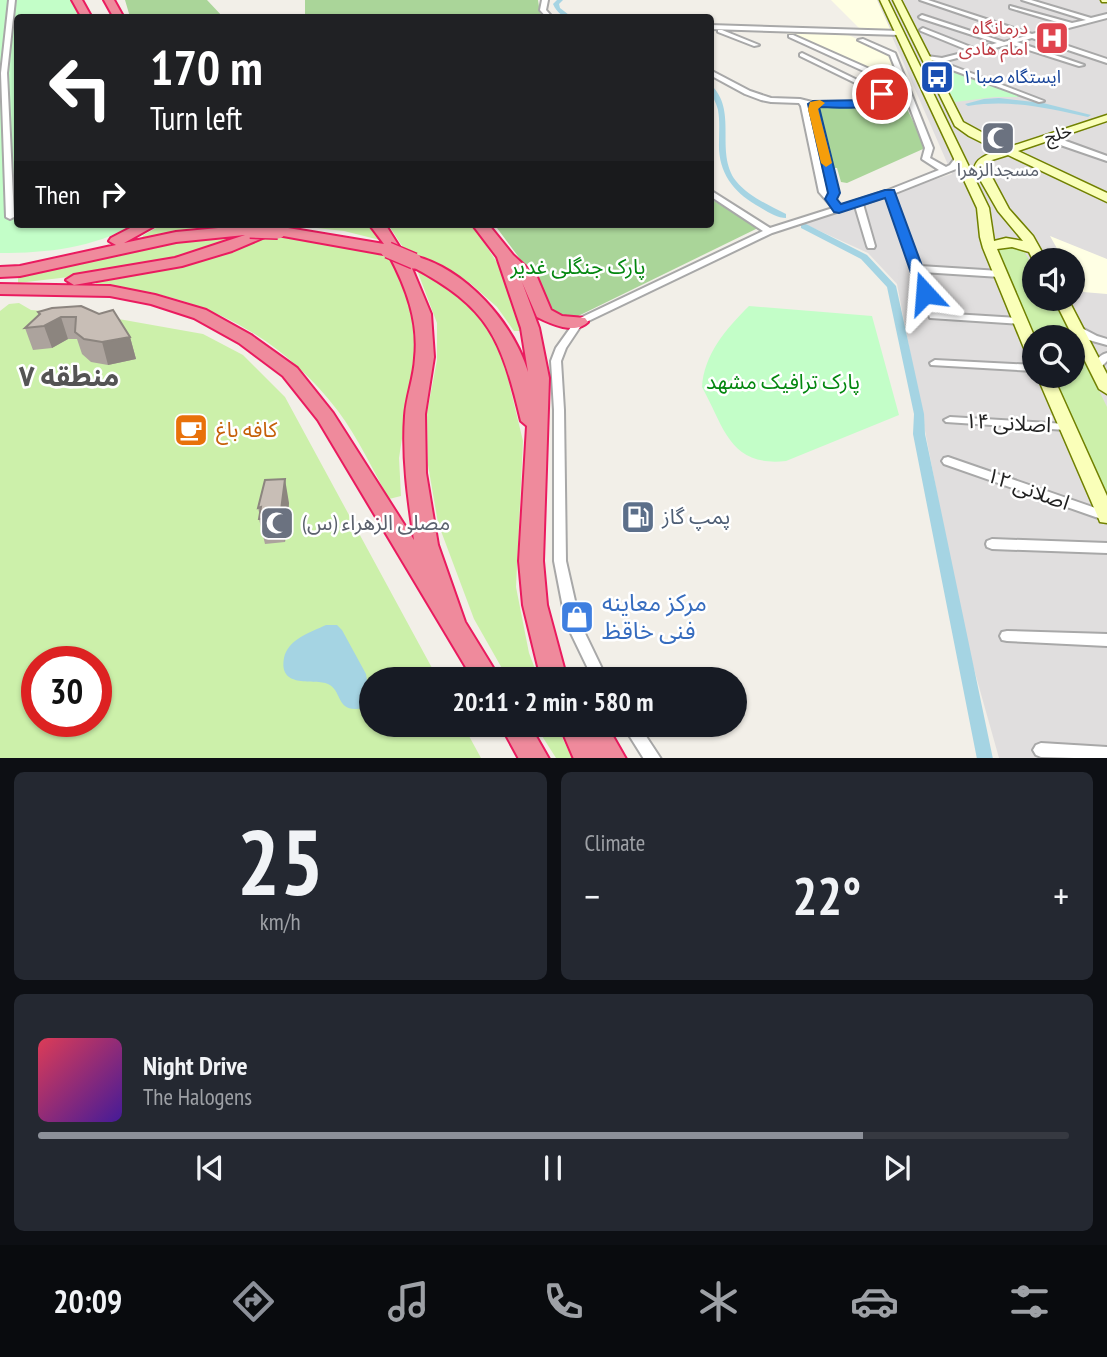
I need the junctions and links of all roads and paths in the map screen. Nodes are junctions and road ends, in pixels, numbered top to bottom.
1 (12, 0) edge
2 (884, 0) edge
3 (897, 0) edge
4 (923, 0) edge
5 (1025, 0) edge
6 (1013, 7) dead end
7 (1107, 16) edge
8 (922, 17) dead end
9 (1092, 20) junction
10 (1073, 25) junction
11 (714, 26) edge
12 (923, 30) dead end
13 (714, 33) edge
14 (900, 33) junction
15 (792, 36) dead end
16 (859, 36) junction
17 (1031, 36) junction
18 (1007, 43) junction
19 (756, 46) dead end
20 (976, 51) junction
21 (802, 55) dead end
22 (1107, 61) edge
23 (929, 62) junction
24 (1081, 65) dead end
25 (2, 73) edge
26 (714, 74) edge
27 (904, 87) junction
28 (1041, 101) dead end
29 (808, 105) junction
30 (3, 117) edge
31 (1107, 118) edge
32 (940, 120) junction
33 (808, 126) junction
34 (818, 127) junction
35 (1049, 138) junction
36 (814, 152) junction
37 (824, 152) junction
38 (1006, 152) junction
39 (959, 159) junction
40 (1107, 159) edge
41 (945, 170) junction
42 (819, 172) junction
43 (829, 173) junction
44 (934, 175) junction
45 (968, 176) junction
46 (821, 184) junction
47 (832, 184) junction
48 (890, 193) junction
49 (714, 195) edge
50 (1107, 198) edge
51 (831, 199) junction
52 (858, 202) junction
53 (1107, 205) edge
54 (839, 209) junction
55 (10, 217) dead end
56 (1015, 227) junction
57 (141, 228) edge
58 (278, 228) edge
59 (380, 228) edge
60 (483, 228) edge
61 (984, 229) junction
62 (250, 230) joint
63 (769, 231) junction
64 (872, 246) dead end
65 (990, 248) junction
66 (1023, 248) edge
67 (1031, 248) edge
68 (505, 256) junction
69 (917, 270) junction
70 (0, 271) edge
71 (20, 271) junction
72 (1000, 274) junction
73 (0, 289) edge
74 (0, 296) edge
75 (155, 300) junction
76 (1020, 321) junction
77 (579, 322) junction
78 (1022, 326) edge
79 (1085, 333) edge
80 (1085, 340) edge
81 (1107, 342) edge
82 (1101, 361) edge
83 (935, 363) dead end
84 (1022, 367) edge
85 (1050, 388) edge
86 (1107, 389) edge
87 (950, 420) dead end
88 (1066, 427) junction
89 (537, 442) junction
90 (948, 461) dead end
91 (1107, 517) edge
92 (992, 544) dead end
93 (1107, 548) edge
94 (453, 624) junction
95 (1007, 636) dead end
96 (1107, 640) edge
97 (480, 667) edge
98 (551, 667) edge
99 (594, 667) edge
100 (522, 737) edge
101 (579, 737) edge
102 (598, 737) edge
103 (638, 737) edge
104 (1041, 750) dead end
105 (1107, 754) edge
106 (535, 758) edge
107 (589, 758) edge
108 (612, 758) edge
109 (653, 758) edge

1 - 25 street
2 - 14 main road
3 - 23 main road
4 - 17 street
5 - 9 street
6 - 10 street
7 - 9 street
8 - 18 street
9 - 10 street
10 - 17 street
11 - 16 street
12 - 20 street
13 - 19 street
14 - 16 street
14 - 32 main road
15 - 27 street
16 - 27 street
17 - 18 street
17 - 22 street
18 - 20 street
18 - 24 street
20 - 23 street
21 - 29 street
23 - 28 street
23 - 38 main road
25 - 30 street
26 - 29 street
27 - 41 street
29 - 33 street
29 - 34 street
30 - 55 street
31 - 35 main road, خلج
32 - 38 main road
32 - 39 main road
33 - 34 street
33 - 36 street
34 - 37 street
35 - 38 main road, خلج
35 - 40 street
36 - 37 street
36 - 42 street
37 - 43 street
38 - 50 main road
38 - 53 main road
38 - 56 main road
39 - 41 street
39 - 45 main road
41 - 44 street
42 - 43 street
42 - 46 street
43 - 47 street
44 - 45 street
44 - 48 street
45 - 61 main road
46 - 47 street
46 - 51 street
47 - 51 street
48 - 52 street
48 - 69 street
49 - 63 street
51 - 54 street
52 - 54 street
52 - 64 street
54 - 63 street
56 - 61 main road
56 - 67 main road
57 - 71 highway
58 - 62 highway, bridge
58 - 73 highway
58 - 89 highway, bridge
59 - 94 highway
60 - 68 highway
61 - 65 main road
62 - 71 highway
63 - 77 street
65 - 66 main road
65 - 72 main road
68 - 77 highway
68 - 89 highway
69 - 72 street
69 - 76 street
70 - 71 highway
72 - 76 main road
73 - 75 highway
74 - 75 highway
75 - 94 highway
76 - 78 main road
77 - 99 street
79 - 81 street
80 - 82 main road
82 - 86 main road
83 - 84 street
85 - 88 main road
87 - 88 street, اصلانی ۱۴
88 - 91 main road
89 - 98 highway
90 - 91 street, اصلانی ۱۲
92 - 93 street
94 - 97 highway
95 - 96 street
100 - 106 highway
101 - 107 highway
102 - 108 highway
103 - 109 street
104 - 105 street

